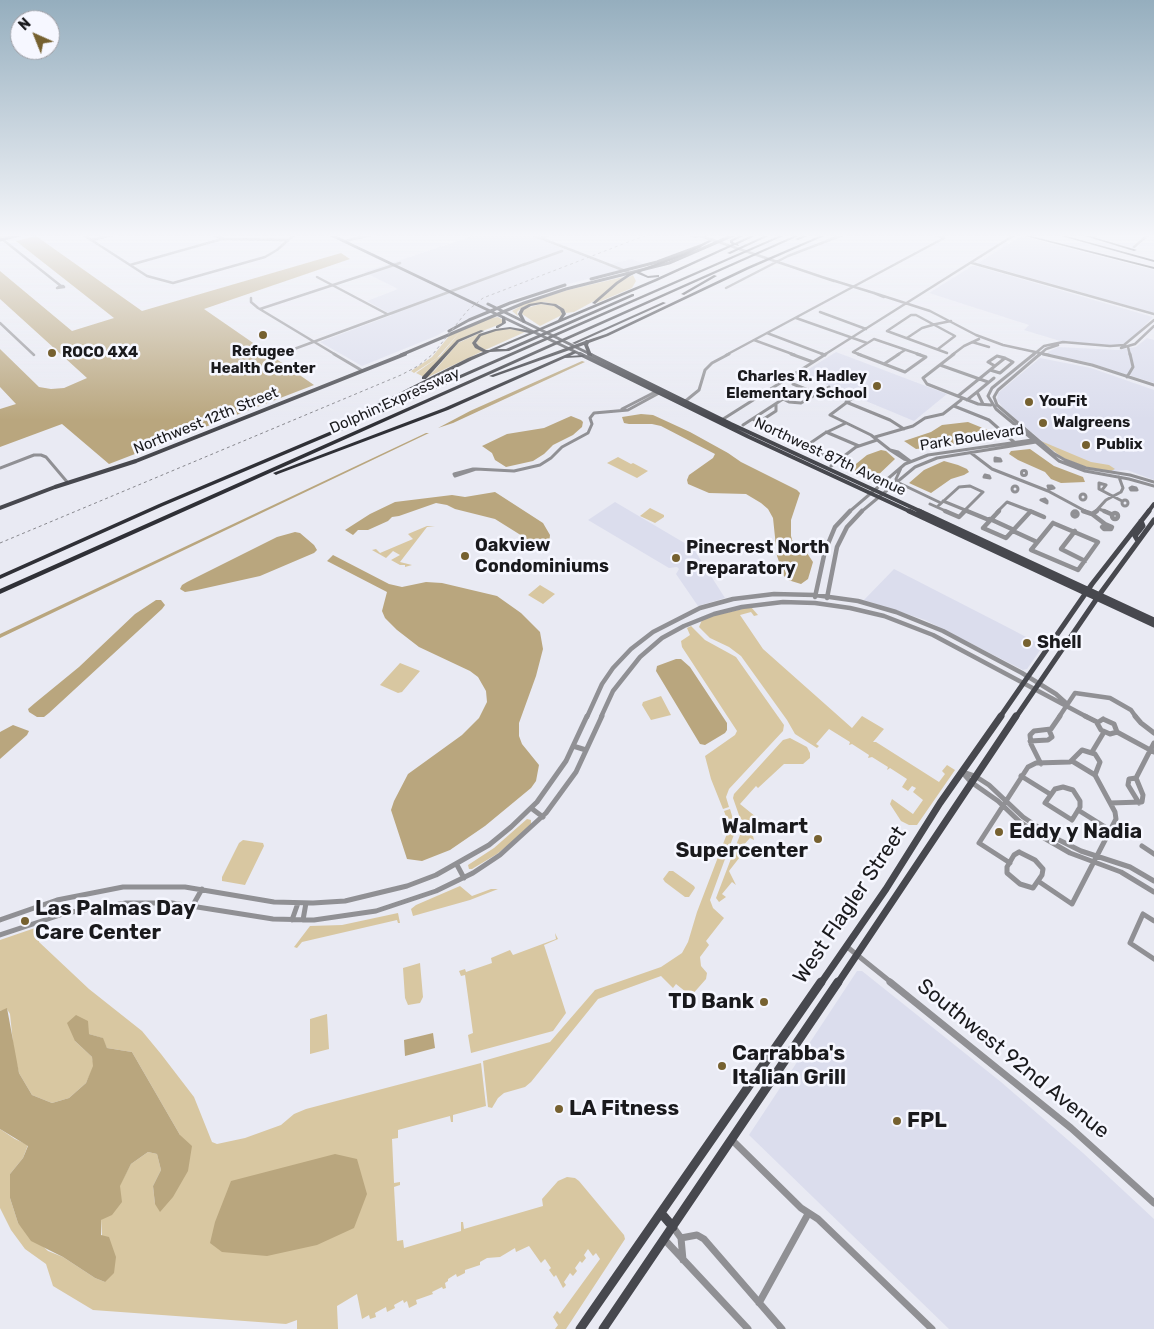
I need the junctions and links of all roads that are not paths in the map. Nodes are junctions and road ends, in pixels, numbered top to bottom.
1 (299, 296) edge
2 (353, 296) edge
3 (437, 296) edge
4 (461, 296) edge
5 (471, 296) edge
6 (532, 296) edge
7 (547, 296) edge
8 (604, 296) edge
9 (617, 296) edge
10 (628, 296) edge
11 (630, 296) edge
12 (643, 296) edge
13 (643, 296) edge
14 (660, 296) edge
15 (663, 296) edge
16 (679, 296) edge
17 (686, 296) edge
18 (837, 296) edge
19 (882, 296) edge
20 (919, 296) edge
21 (1089, 296) edge
22 (251, 298) dead end
23 (639, 298) junction
24 (617, 302) junction
25 (647, 302) junction
26 (906, 304) junction
27 (515, 306) junction
28 (260, 309) junction
29 (492, 311) junction
30 (497, 311) junction
31 (502, 311) junction
32 (581, 311) junction
33 (820, 312) dead end
34 (388, 314) junction
35 (1154, 315) edge
36 (512, 316) junction
37 (503, 317) junction
38 (796, 318) junction
39 (559, 320) junction
40 (1154, 320) edge
41 (524, 322) junction
42 (948, 322) junction
43 (0, 323) edge
44 (936, 324) junction
45 (1154, 326) edge
46 (866, 329) junction
47 (532, 332) junction
48 (767, 333) junction
49 (596, 337) junction
50 (851, 338) junction
51 (907, 338) junction
52 (979, 339) junction
53 (754, 340) junction
54 (314, 342) junction
55 (972, 342) junction
56 (558, 344) junction
57 (866, 344) junction
58 (418, 347) junction
59 (989, 347) dead end
60 (1128, 347) junction
61 (573, 348) junction
62 (1120, 348) junction
63 (938, 349) junction
64 (905, 350) junction
65 (1044, 351) junction
66 (286, 352) dead end
67 (1130, 352) junction
68 (947, 353) dead end
69 (1032, 354) junction
70 (34, 355) dead end
71 (590, 355) junction
72 (825, 355) junction
73 (583, 356) junction
74 (1038, 356) junction
75 (1050, 356) junction
76 (562, 358) junction
77 (1005, 358) junction
78 (813, 362) junction
79 (884, 364) junction
80 (940, 364) junction
81 (996, 366) junction
82 (361, 370) junction
83 (988, 372) junction
84 (995, 377) junction
85 (1127, 377) junction
86 (1004, 378) junction
87 (980, 379) junction
88 (1009, 380) junction
89 (988, 382) junction
90 (793, 384) dead end
91 (1154, 386) edge
92 (830, 387) dead end
93 (659, 391) junction
94 (767, 391) junction
95 (444, 392) junction
96 (977, 392) junction
97 (818, 394) junction
98 (958, 396) junction
99 (854, 397) dead end
100 (392, 398) junction
101 (782, 398) junction
102 (961, 400) dead end
103 (967, 400) junction
104 (846, 402) junction
105 (683, 403) junction
106 (776, 404) junction
107 (983, 404) junction
108 (991, 405) junction
109 (954, 406) junction
110 (752, 419) junction
111 (720, 421) junction
112 (759, 422) junction
113 (846, 423) junction
114 (743, 425) dead end
115 (904, 429) junction
116 (826, 432) junction
117 (784, 434) dead end
118 (876, 439) junction
119 (1034, 441) junction
120 (796, 442) dead end
121 (1014, 442) junction
122 (806, 446) junction
123 (859, 446) junction
124 (966, 449) junction
125 (970, 453) junction
126 (838, 461) junction
127 (910, 461) junction
128 (999, 462) dead end
129 (831, 466) dead end
130 (917, 466) junction
131 (901, 467) junction
132 (0, 468) edge
133 (990, 468) junction
134 (994, 471) junction
135 (1027, 474) dead end
136 (454, 475) dead end
137 (988, 475) dead end
138 (1118, 475) junction
139 (224, 477) junction
140 (1017, 480) junction
141 (1022, 481) junction
142 (897, 482) junction
143 (68, 483) junction
144 (1154, 484) edge
145 (1014, 486) dead end
146 (1123, 487) junction
147 (1130, 488) dead end
148 (914, 490) junction
149 (1102, 490) dead end
150 (224, 492) junction
151 (872, 493) junction
152 (909, 495) dead end
153 (1056, 495) junction
154 (880, 496) junction
155 (1114, 496) junction
156 (1084, 500) dead end
157 (1047, 501) dead end
158 (1122, 501) dead end
159 (942, 502) junction
160 (930, 504) dead end
161 (1154, 504) edge
162 (937, 507) junction
163 (1077, 507) junction
164 (0, 508) edge
165 (1099, 509) junction
166 (967, 510) junction
167 (1030, 512) junction
168 (1073, 512) dead end
169 (1092, 514) junction
170 (1111, 514) dead end
171 (1044, 518) dead end
172 (990, 519) junction
173 (1154, 520) edge
174 (1141, 521) junction
175 (840, 522) junction
176 (850, 524) junction
177 (1105, 524) dead end
178 (1013, 530) junction
179 (1075, 531) junction
180 (1138, 541) junction
181 (1037, 542) junction
182 (1085, 561) junction
183 (0, 576) edge
184 (0, 592) edge
185 (1087, 592) junction
186 (764, 595) junction
187 (815, 595) junction
188 (751, 596) junction
189 (826, 596) junction
190 (1098, 597) junction
191 (722, 602) junction
192 (815, 603) junction
193 (827, 604) junction
194 (754, 605) junction
195 (742, 607) junction
196 (727, 610) junction
197 (896, 612) junction
198 (679, 617) junction
199 (894, 620) junction
200 (1154, 620) edge
201 (691, 622) junction
202 (1154, 625) edge
203 (1029, 677) junction
204 (1024, 683) junction
205 (1037, 686) junction
206 (1066, 704) junction
207 (1097, 722) junction
208 (1050, 730) junction
209 (1104, 732) junction
210 (1117, 732) junction
211 (1154, 733) edge
212 (1030, 741) junction
213 (1154, 743) edge
214 (573, 746) junction
215 (586, 750) junction
216 (1152, 751) edge
217 (1092, 752) junction
218 (1072, 761) junction
219 (1041, 764) junction
220 (962, 772) junction
221 (1095, 775) junction
222 (1021, 776) junction
223 (1136, 778) junction
224 (973, 779) junction
225 (1050, 794) junction
226 (1005, 803) junction
227 (1139, 803) junction
228 (1110, 804) junction
229 (531, 808) junction
230 (1078, 810) junction
231 (543, 817) junction
232 (1110, 830) junction
233 (1142, 846) dead end
234 (1154, 854) edge
235 (1095, 859) junction
236 (1010, 863) junction
237 (457, 865) junction
238 (1144, 875) junction
239 (464, 878) junction
240 (1038, 881) junction
241 (1154, 882) edge
242 (1139, 883) junction
243 (202, 889) junction
244 (1154, 892) edge
245 (298, 903) junction
246 (306, 904) junction
247 (193, 905) junction
248 (0, 920) edge
249 (292, 920) junction
250 (303, 920) junction
251 (1154, 921) edge
252 (0, 936) edge
253 (846, 946) junction
254 (857, 955) junction
255 (1154, 959) edge
256 (732, 1140) junction
257 (1154, 1203) edge
258 (661, 1214) junction
259 (808, 1214) junction
260 (673, 1227) junction
261 (681, 1238) junction
262 (664, 1239) junction
263 (683, 1260) junction
264 (759, 1303) junction
265 (744, 1328) edge
266 (580, 1329) edge
267 (604, 1329) edge
268 (782, 1329) edge
269 (932, 1329) edge

1 - 28 street
2 - 34 street
3 - 34 street
4 - 29 main road, Northwest 87th Avenue
5 - 30 main road, Northwest 87th Avenue
6 - 30 main road, Northwest 12th Street
7 - 27 main road, Northwest 12th Street
8 - 32 highway
9 - 32 highway
10 - 24 highway
11 - 24 highway
12 - 23 highway, Dolphin Expressway
13 - 23 highway
14 - 25 highway, Dolphin Expressway
15 - 25 highway
16 - 49 highway
17 - 49 highway
18 - 38 street
19 - 26 street
20 - 26 street
21 - 35 street
22 - 28 street
23 - 139 highway, Dolphin Expressway
24 - 47 highway
25 - 95 highway, Dolphin Expressway
26 - 42 street
26 - 46 street
27 - 31 main road, Northwest 12th Street
27 - 36 main road
28 - 54 street
29 - 30 main road, Northwest 87th Avenue
29 - 58 main road, Northwest 12th Street
30 - 31 main road, Northwest 12th Street
30 - 37 main road, Northwest 87th Avenue
30 - 58 main road, Northwest 12th Street
31 - 36 main road, Northwest 87th Avenue
32 - 39 highway
33 - 46 street
34 - 54 street
36 - 41 main road, Northwest 87th Avenue
37 - 47 main road, Northwest 87th Avenue
37 - 100 highway
38 - 48 street
38 - 50 street
39 - 41 highway
39 - 100 highway
40 - 69 street
41 - 61 main road, Northwest 87th Avenue
42 - 44 street
42 - 52 street
42 - 69 street
43 - 70 street
44 - 51 street
44 - 51 street
44 - 63 street
45 - 60 street
46 - 50 street
47 - 56 main road, Northwest 87th Avenue
48 - 53 street
48 - 72 street
49 - 61 highway
49 - 71 highway
49 - 95 highway
50 - 57 street
50 - 72 street
51 - 63 street
52 - 55 street
52 - 69 street
53 - 78 street
53 - 105 street
54 - 66 street
54 - 82 street
55 - 59 street
55 - 80 street
56 - 61 main road, Northwest 87th Avenue
56 - 61 main road
57 - 64 street
57 - 79 street
58 - 82 main road, Northwest 12th Street
60 - 62 street
60 - 67 street
61 - 71 main road, Northwest 87th Avenue
61 - 73 main road, Northwest 87th Avenue
61 - 76 highway
62 - 65 street
62 - 67 street
63 - 68 street
64 - 79 street
64 - 79 street
65 - 74 street
65 - 75 street
67 - 85 street
69 - 74 street
69 - 86 street
71 - 93 main road, Northwest 87th Avenue
72 - 78 street
73 - 76 highway
73 - 93 main road, Northwest 87th Avenue
74 - 75 street
74 - 85 street
74 - 88 street
75 - 85 street
76 - 150 highway
77 - 81 street
77 - 81 street
77 - 83 street
78 - 94 street
80 - 87 street
80 - 98 street
81 - 83 street
82 - 143 main road, Northwest 12th Street
83 - 84 street
83 - 87 street
84 - 86 street
84 - 89 street
85 - 91 street
86 - 88 street
86 - 108 street
87 - 89 street
87 - 98 street
88 - 119 street, Park Boulevard
89 - 96 street
90 - 97 street
92 - 97 street
93 - 105 main road, Northwest 87th Avenue
93 - 136 street
94 - 101 street
94 - 111 street
95 - 150 highway, Dolphin Expressway
96 - 103 street
96 - 107 street
97 - 101 street
98 - 103 street
99 - 104 street
100 - 139 highway
101 - 106 street
102 - 109 street
103 - 107 street
104 - 113 street
104 - 115 street
105 - 111 main road, Northwest 87th Avenue
106 - 110 street
106 - 112 street
107 - 108 street
108 - 119 street
109 - 115 street
109 - 121 street
110 - 112 street
110 - 114 street
111 - 151 main road, Northwest 87th Avenue
112 - 117 street
113 - 116 street
113 - 118 street
115 - 118 street
116 - 122 street
116 - 123 street
118 - 123 street
118 - 127 street
119 - 121 street, Park Boulevard
119 - 125 street, Park Boulevard
119 - 138 street
120 - 122 street
121 - 124 street, Park Boulevard
122 - 126 street
123 - 126 street
124 - 125 street
124 - 127 street, Park Boulevard
125 - 130 street, Park Boulevard
125 - 133 street
126 - 129 street
127 - 130 street
127 - 131 street, Park Boulevard
128 - 133 street
130 - 142 street, Park Boulevard
131 - 142 street
131 - 151 street, Park Boulevard
132 - 143 street
133 - 134 street
134 - 137 street
134 - 140 street
135 - 141 street
138 - 144 street
138 - 146 street
139 - 183 highway, Dolphin Expressway
140 - 141 street
140 - 145 street
141 - 153 street
142 - 148 street
142 - 154 street, Park Boulevard
143 - 164 main road, Northwest 12th Street
146 - 147 street
146 - 155 street
148 - 152 street
148 - 159 street
149 - 155 street
150 - 184 highway, Dolphin Expressway
151 - 154 main road, Northwest 87th Avenue
151 - 175 street, Park Boulevard
153 - 157 street
153 - 163 street
154 - 176 street, Park Boulevard
154 - 185 main road, Northwest 87th Avenue
155 - 158 street
155 - 165 street
156 - 163 street
159 - 162 street
159 - 166 street
159 - 166 street
160 - 162 street
161 - 174 main road, West Flagler Street
162 - 166 street
163 - 168 street
163 - 169 street
165 - 169 street
165 - 170 street
166 - 172 street
167 - 171 street
167 - 172 street
167 - 178 street
169 - 177 street
172 - 178 street
172 - 178 street
173 - 180 main road, West Flagler Street
174 - 180 main road
174 - 185 main road, West Flagler Street
175 - 176 street
175 - 187 street, Park Boulevard
176 - 189 street, Park Boulevard
178 - 181 street
179 - 181 street
179 - 182 street
179 - 182 street
180 - 190 main road, West Flagler Street
181 - 182 street
185 - 190 main road, Northwest 87th Avenue
185 - 203 main road, West Flagler Street
186 - 187 street
186 - 188 street
186 - 194 street
187 - 189 street
187 - 192 street, Park Boulevard
188 - 191 street
188 - 195 street
189 - 193 street, Park Boulevard
189 - 197 street
190 - 200 main road
190 - 202 main road
190 - 205 main road, West Flagler Street
191 - 196 street
191 - 198 street
192 - 193 street
192 - 194 street
193 - 199 street
194 - 195 street
195 - 196 street
196 - 201 street
197 - 199 street
197 - 203 street
198 - 201 street
198 - 214 street
199 - 204 street
201 - 215 street
203 - 204 main road, West Flagler Street
203 - 205 street
204 - 205 street
204 - 220 main road, West Flagler Street
205 - 206 street
205 - 224 main road, West Flagler Street
206 - 207 street
206 - 208 street
206 - 211 street
207 - 209 street
207 - 210 street
208 - 212 street
208 - 212 street
209 - 210 street
209 - 217 street
210 - 216 street
212 - 219 street
213 - 216 street
214 - 215 street
214 - 229 street
215 - 231 street
216 - 223 street
217 - 218 street
217 - 221 street
218 - 219 street
218 - 221 street
219 - 222 street
220 - 224 street
220 - 253 main road, West Flagler Street
221 - 228 street
222 - 225 street
222 - 226 street
223 - 227 street
223 - 227 street
224 - 226 street
224 - 254 main road, West Flagler Street
225 - 230 street
225 - 230 street
226 - 235 street
226 - 236 street
227 - 228 street
228 - 232 street
229 - 231 street
229 - 237 street
230 - 232 street
231 - 239 street
232 - 235 street
233 - 234 street
235 - 238 street
235 - 240 street
235 - 242 street
236 - 240 street
236 - 240 street
237 - 239 street
237 - 246 street
238 - 241 street
238 - 242 street
239 - 250 street
242 - 244 street
243 - 245 street
243 - 247 street
243 - 248 street
245 - 246 street
245 - 249 street
246 - 250 street
247 - 249 street
247 - 252 street
249 - 250 street
251 - 255 street
253 - 254 street, Southwest 92nd Avenue
253 - 258 main road, West Flagler Street
254 - 256 main road, West Flagler Street
254 - 257 street, Southwest 92nd Avenue
256 - 259 street
256 - 260 main road, West Flagler Street
258 - 260 main road
258 - 266 main road, West Flagler Street
259 - 264 street
259 - 269 street
260 - 261 street
260 - 262 main road, West Flagler Street
261 - 263 street
261 - 264 street
262 - 263 street
262 - 267 main road, West Flagler Street
263 - 265 street
264 - 268 street

